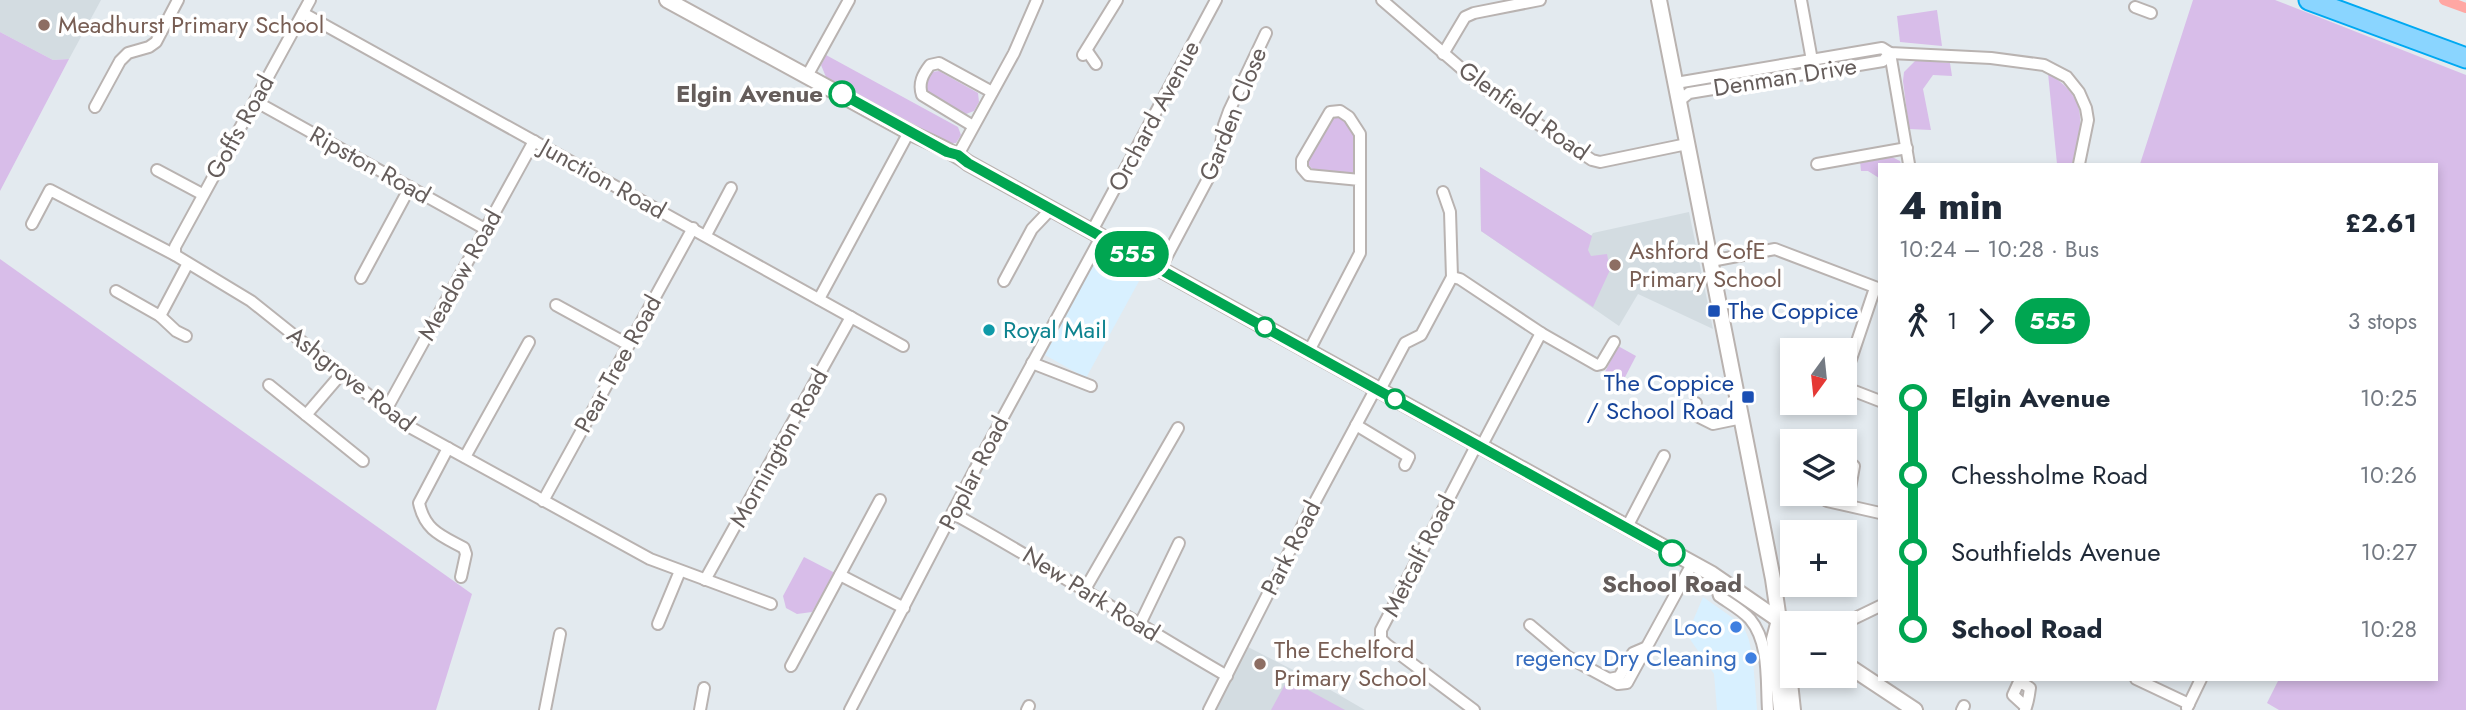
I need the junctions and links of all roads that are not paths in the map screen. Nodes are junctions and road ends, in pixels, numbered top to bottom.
1 (178, 0) edge
2 (310, 0) edge
3 (667, 0) edge
4 (849, 0) edge
5 (1037, 0) edge
6 (1117, 0) edge
7 (1216, 0) edge
8 (1382, 0) edge
9 (1540, 0) edge
10 (1659, 0) edge
11 (1801, 0) edge
12 (2309, 0) edge
13 (2344, 0) edge
14 (303, 13) junction
15 (1266, 33) dead end
16 (2466, 45) edge
17 (1890, 53) junction
18 (1443, 54) junction
19 (2466, 58) edge
20 (1096, 64) dead end
21 (1813, 67) junction
22 (807, 76) junction
23 (1675, 83) junction
24 (992, 92) junction
25 (255, 101) junction
26 (1679, 101) junction
27 (95, 107) dead end
28 (974, 126) junction
29 (909, 132) junction
30 (534, 141) junction
31 (1688, 144) junction
32 (1906, 148) junction
33 (958, 155) junction
34 (1909, 163) edge
35 (2079, 163) edge
36 (1817, 164) dead end
37 (157, 170) dead end
38 (1360, 180) junction
39 (410, 187) junction
40 (731, 188) dead end
41 (1443, 192) dead end
42 (202, 194) junction
43 (1051, 209) junction
44 (32, 224) dead end
45 (692, 228) junction
46 (485, 229) junction
47 (1096, 234) junction
48 (706, 235) junction
49 (175, 255) junction
50 (1710, 261) junction
51 (187, 265) junction
52 (1160, 269) junction
53 (1452, 277) junction
54 (361, 278) dead end
55 (1004, 281) dead end
56 (1877, 289) edge
57 (116, 291) dead end
58 (819, 299) junction
59 (556, 305) dead end
60 (160, 316) junction
61 (851, 317) junction
62 (1541, 333) junction
63 (186, 336) dead end
64 (529, 342) dead end
65 (1614, 342) dead end
66 (629, 345) junction
67 (903, 346) dead end
68 (1309, 351) junction
69 (1032, 363) junction
70 (342, 373) junction
71 (269, 385) dead end
72 (1091, 387) dead end
73 (1378, 389) junction
74 (1878, 400) edge
75 (1696, 402) dead end
76 (386, 410) junction
77 (306, 415) junction
78 (1742, 418) junction
79 (1356, 425) junction
80 (1178, 428) dead end
81 (1479, 446) junction
82 (448, 448) junction
83 (1664, 456) dead end
84 (465, 457) junction
85 (363, 461) dead end
86 (1405, 465) dead end
87 (880, 500) dead end
88 (543, 501) junction
89 (1851, 506) edge
90 (1878, 513) edge
91 (954, 514) junction
92 (872, 517) junction
93 (884, 524) dead end
94 (1627, 527) junction
95 (1179, 543) dead end
96 (1692, 564) junction
97 (680, 571) junction
98 (840, 575) junction
99 (461, 577) dead end
100 (1773, 579) junction
101 (705, 580) junction
102 (1722, 581) junction
103 (1735, 590) junction
104 (1084, 591) junction
105 (771, 604) dead end
106 (1878, 607) edge
107 (904, 608) junction
108 (1857, 618) edge
109 (1779, 620) junction
110 (1780, 623) edge
111 (657, 624) dead end
112 (1530, 625) dead end
113 (1139, 626) junction
114 (560, 634) dead end
115 (791, 666) dead end
116 (1857, 672) edge
117 (1227, 676) junction
118 (2140, 681) edge
119 (2200, 681) edge
120 (704, 688) dead end
121 (1792, 688) edge
122 (2187, 707) edge
123 (545, 710) edge
124 (700, 710) edge
125 (849, 710) edge
126 (1209, 710) edge
127 (1474, 710) edge
128 (1768, 710) edge
129 (1781, 710) edge
130 (1793, 710) edge
131 (1915, 710) edge

1 - 27 street
2 - 14 street, Goffs Road
3 - 22 street
4 - 22 street
5 - 24 street
6 - 20 street
7 - 47 street, Orchard Avenue
8 - 18 street, Glenfield Road
9 - 18 street
10 - 23 street
11 - 21 street
12 - 19 highway
13 - 16 highway
14 - 25 street, Goffs Road
14 - 30 street, Junction Road
15 - 52 street, Garden Close
17 - 21 street, Denman Drive
17 - 32 street, Denman Drive
17 - 35 street, Denman Drive
18 - 31 street, Glenfield Road
21 - 23 street, Denman Drive
21 - 26 street, Denman Drive
22 - 29 street
23 - 26 street
24 - 28 street
24 - 28 street
25 - 39 street, Ripston Road
25 - 42 street, Goffs Road
26 - 31 street
28 - 33 street
29 - 33 street
29 - 58 street
30 - 45 street, Junction Road
30 - 46 street, Meadow Road
31 - 50 street
32 - 34 street, Denman Drive
32 - 36 street
33 - 43 street
37 - 42 street
38 - 38 street
38 - 68 street
39 - 46 street, Ripston Road
39 - 54 street
40 - 48 street
41 - 53 street
42 - 49 street, Goffs Road
43 - 47 street
43 - 55 street
44 - 49 street, Ashgrove Road
45 - 48 street, Junction Road
45 - 66 street, Pear Tree Road
46 - 76 street, Meadow Road
47 - 52 street
47 - 69 street, Poplar Road
48 - 58 street, Junction Road
49 - 51 street, Ashgrove Road
50 - 56 street
50 - 78 street
51 - 60 street
51 - 70 street, Ashgrove Road
52 - 68 street
53 - 62 street
53 - 73 street, Park Road
56 - 74 street
57 - 60 street
58 - 61 street, Junction Road
59 - 66 street
60 - 63 street
61 - 67 street, Junction Road
61 - 101 street, Mornington Road
62 - 65 street
62 - 81 street, Metcalf Road
64 - 84 street
66 - 88 street, Pear Tree Road
68 - 73 street
69 - 72 street
69 - 91 street, Poplar Road
70 - 76 street, Ashgrove Road
70 - 77 street
71 - 77 street
73 - 79 street, Park Road
73 - 81 street
75 - 78 street
76 - 82 street, Ashgrove Road
77 - 85 street
78 - 100 street
79 - 86 street
79 - 117 street, Park Road
80 - 104 street
81 - 94 street
81 - 127 street, Metcalf Road
82 - 84 street, Ashgrove Road
82 - 99 street
83 - 94 street
84 - 88 street, Ashgrove Road
87 - 92 street
88 - 97 street, Ashgrove Road
89 - 90 street
91 - 104 street, New Park Road
91 - 107 street, Poplar Road
92 - 93 street
92 - 98 street
94 - 96 street
95 - 113 street
96 - 102 street
96 - 112 street
97 - 101 street, Ashgrove Road
97 - 111 street
98 - 107 street
98 - 115 street
100 - 103 street
100 - 109 street
101 - 105 street, Ashgrove Road
102 - 103 street
102 - 128 street
103 - 109 street
104 - 113 street, New Park Road
106 - 108 street
107 - 125 street, Poplar Road
109 - 110 street
109 - 129 street
113 - 117 street, New Park Road
114 - 123 street
116 - 131 street
117 - 126 street, Park Road
118 - 122 street
119 - 122 street
120 - 124 street
121 - 130 street

